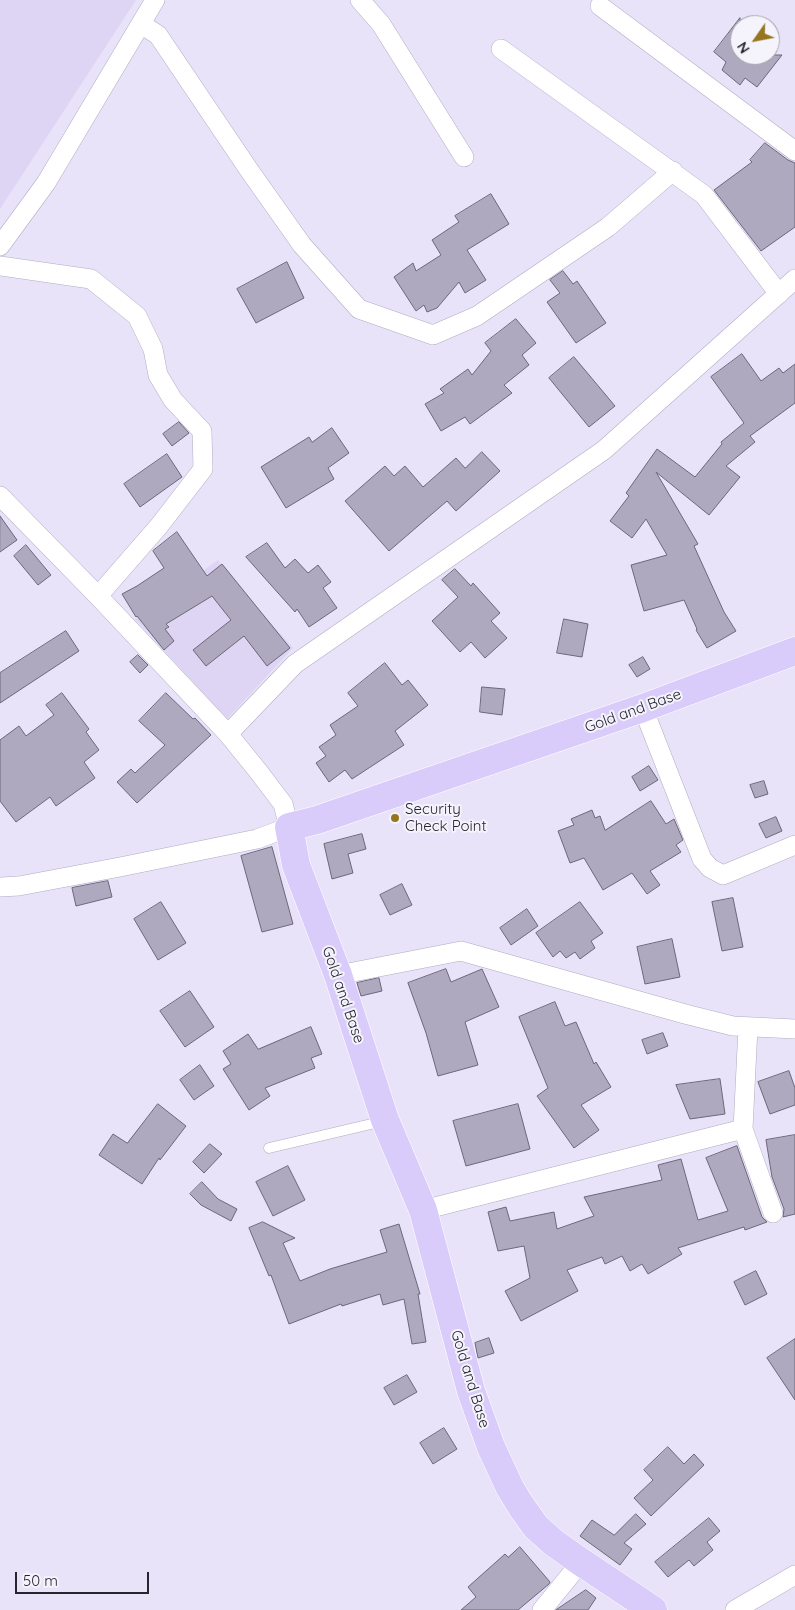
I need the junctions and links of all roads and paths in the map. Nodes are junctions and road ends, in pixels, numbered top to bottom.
1 (155, 0) edge
2 (360, 0) edge
3 (600, 6) dead end
4 (141, 24) junction
5 (501, 49) dead end
6 (795, 151) edge
7 (464, 157) dead end
8 (672, 171) junction
9 (0, 246) edge
10 (0, 266) edge
11 (795, 279) edge
12 (779, 294) junction
13 (0, 496) edge
14 (8, 510) edge
15 (98, 596) junction
16 (795, 651) edge
17 (643, 708) junction
18 (228, 734) junction
19 (289, 827) junction
20 (795, 845) edge
21 (0, 887) edge
22 (338, 975) junction
23 (748, 1027) junction
24 (795, 1029) edge
25 (385, 1120) junction
26 (743, 1129) junction
27 (270, 1148) dead end
28 (423, 1210) junction
29 (773, 1213) dead end
30 (581, 1562) junction
31 (795, 1575) edge
32 (542, 1610) edge
33 (654, 1610) edge
34 (735, 1610) edge

1 - 4 street
2 - 7 street
3 - 6 street
4 - 8 street
4 - 9 street
5 - 8 street
8 - 12 street
10 - 15 street
11 - 12 street
12 - 18 street
13 - 14 street
14 - 15 street
15 - 18 street
16 - 17 main road, Gold and Base
17 - 19 main road, Gold and Base
17 - 20 street
18 - 19 street
19 - 21 street
19 - 22 main road, Gold and Base
22 - 23 street
22 - 25 main road, Gold and Base
23 - 24 street
23 - 26 street
25 - 27 lane
25 - 28 main road, Gold and Base
26 - 28 street
26 - 29 street
28 - 30 main road, Gold and Base
30 - 32 street
30 - 33 main road, Gold and Base
31 - 34 street

